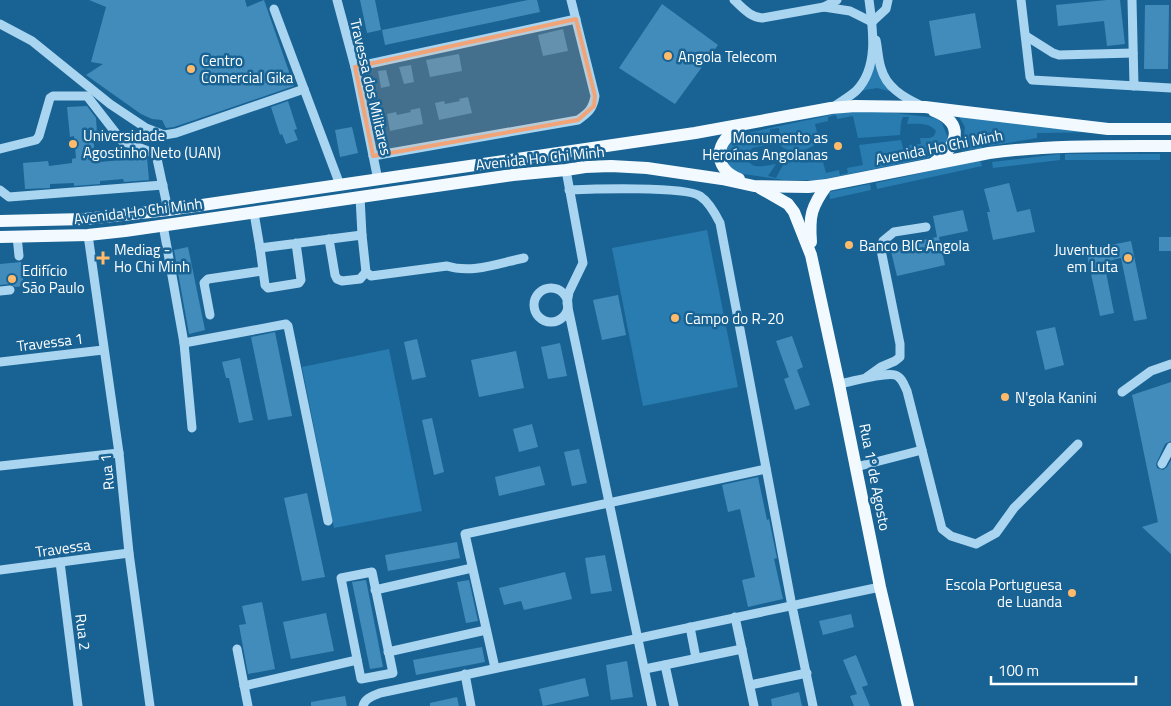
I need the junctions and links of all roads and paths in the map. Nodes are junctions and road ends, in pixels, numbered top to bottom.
1 (337, 0) edge
2 (571, 0) edge
3 (734, 0) edge
4 (837, 0) edge
5 (869, 0) edge
6 (888, 0) edge
7 (1021, 0) edge
8 (1132, 0) edge
9 (824, 7) junction
10 (274, 9) dead end
11 (576, 19) junction
12 (872, 22) junction
13 (0, 24) edge
14 (1026, 36) junction
15 (1133, 53) junction
16 (355, 67) junction
17 (1134, 86) junction
18 (1171, 88) edge
19 (304, 89) junction
20 (831, 108) junction
21 (925, 108) junction
22 (749, 124) junction
23 (1171, 130) edge
24 (1171, 146) edge
25 (0, 149) edge
26 (373, 156) junction
27 (933, 164) junction
28 (566, 170) junction
29 (378, 180) junction
30 (163, 185) junction
31 (340, 185) junction
32 (826, 185) junction
33 (754, 186) junction
34 (0, 190) edge
35 (570, 190) junction
36 (360, 197) junction
37 (168, 210) junction
38 (254, 213) junction
39 (0, 221) edge
40 (163, 226) junction
41 (926, 227) dead end
42 (362, 234) junction
43 (88, 235) junction
44 (17, 236) junction
45 (0, 237) edge
46 (329, 239) junction
47 (296, 243) junction
48 (260, 248) junction
49 (811, 255) junction
50 (18, 256) dead end
51 (524, 258) dead end
52 (262, 271) junction
53 (366, 272) junction
54 (10, 290) dead end
55 (0, 291) edge
56 (210, 315) dead end
57 (184, 343) junction
58 (103, 350) junction
59 (0, 362) edge
60 (1171, 364) edge
61 (865, 379) junction
62 (839, 384) junction
63 (1122, 392) dead end
64 (192, 428) dead end
65 (1078, 444) dead end
66 (1171, 447) edge
67 (922, 450) junction
68 (119, 453) junction
69 (1162, 464) dead end
70 (0, 466) edge
71 (856, 467) junction
72 (766, 469) junction
73 (609, 502) junction
74 (328, 521) dead end
75 (130, 553) junction
76 (60, 562) junction
77 (472, 568) junction
78 (0, 570) edge
79 (880, 587) junction
80 (375, 590) junction
81 (792, 606) junction
82 (735, 617) junction
83 (690, 627) junction
84 (486, 630) junction
85 (638, 639) junction
86 (237, 649) dead end
87 (742, 649) junction
88 (388, 652) junction
89 (696, 658) junction
90 (358, 660) junction
91 (665, 665) junction
92 (495, 668) junction
93 (645, 669) junction
94 (807, 673) junction
95 (464, 674) junction
96 (750, 685) junction
97 (244, 686) junction
98 (78, 706) edge
99 (150, 706) edge
100 (248, 706) edge
101 (362, 706) edge
102 (471, 706) edge
103 (652, 706) edge
104 (674, 706) edge
105 (754, 706) edge
106 (814, 706) edge
107 (908, 706) edge

1 - 16 street, Travessa dos Militares
2 - 11 street
3 - 9 street
4 - 9 street
5 - 12 street
6 - 12 street
7 - 14 street
8 - 15 street
9 - 12 street
10 - 19 street
11 - 16 street
11 - 26 street
12 - 20 street
12 - 21 street
13 - 19 street
14 - 15 street
14 - 17 street
15 - 17 street
16 - 26 street, Travessa dos Militares
17 - 18 street
19 - 31 street
20 - 21 main road, Avenida Ho Chi Minh
20 - 22 main road, Avenida Ho Chi Minh
21 - 23 main road, Avenida Ho Chi Minh
21 - 27 main road
22 - 29 main road, Avenida Ho Chi Minh
22 - 33 main road
24 - 27 main road, Avenida Ho Chi Minh
25 - 30 street
26 - 29 street, Travessa dos Militares
27 - 32 main road, Avenida Ho Chi Minh
28 - 33 main road, Avenida Ho Chi Minh
28 - 35 street
28 - 36 main road, Avenida Ho Chi Minh
29 - 31 main road, Avenida Ho Chi Minh
30 - 34 street
30 - 37 street
31 - 37 main road, Avenida Ho Chi Minh
32 - 33 main road, Avenida Ho Chi Minh
32 - 49 main road
33 - 49 main road
35 - 72 street
35 - 73 street
36 - 38 main road, Avenida Ho Chi Minh
36 - 42 street
37 - 39 main road, Avenida Ho Chi Minh
38 - 40 main road, Avenida Ho Chi Minh
38 - 48 street
40 - 43 main road, Avenida Ho Chi Minh
40 - 57 street
41 - 61 street
42 - 46 street
42 - 53 street
43 - 44 main road, Avenida Ho Chi Minh
43 - 58 street, Rua 1
44 - 45 main road, Avenida Ho Chi Minh
44 - 50 street
46 - 47 street
46 - 53 street
47 - 48 street
47 - 52 street
48 - 52 street
49 - 62 main road, Rua 1º de Agosto
51 - 53 street
52 - 56 street
54 - 55 street
57 - 64 street
57 - 74 street
58 - 59 street, Travessa 1
58 - 68 street, Rua 1
60 - 63 street
61 - 62 street
61 - 67 street
62 - 71 main road, Rua 1º de Agosto
65 - 67 street
66 - 69 street
67 - 71 street
68 - 70 street
68 - 75 street, Rua 1
71 - 79 main road, Rua 1º de Agosto
72 - 73 street
72 - 81 street
73 - 77 street
73 - 85 street
75 - 76 street, Travessa
75 - 99 street, Rua 1
76 - 78 street, Travessa
76 - 98 street, Rua 2
77 - 80 street
77 - 84 street
79 - 81 street
79 - 107 main road, Rua 1º de Agosto
80 - 88 street
80 - 90 street
81 - 82 street
81 - 94 street
82 - 83 street
82 - 87 street
83 - 85 street
83 - 89 street
84 - 88 street
84 - 92 street
85 - 92 street
85 - 93 street
86 - 97 street
87 - 89 street
87 - 96 street
88 - 90 street
89 - 91 street
90 - 97 street
91 - 93 street
91 - 104 street
92 - 95 street
93 - 103 street
94 - 96 street
94 - 106 street
95 - 101 street
95 - 102 street
96 - 105 street
97 - 100 street

